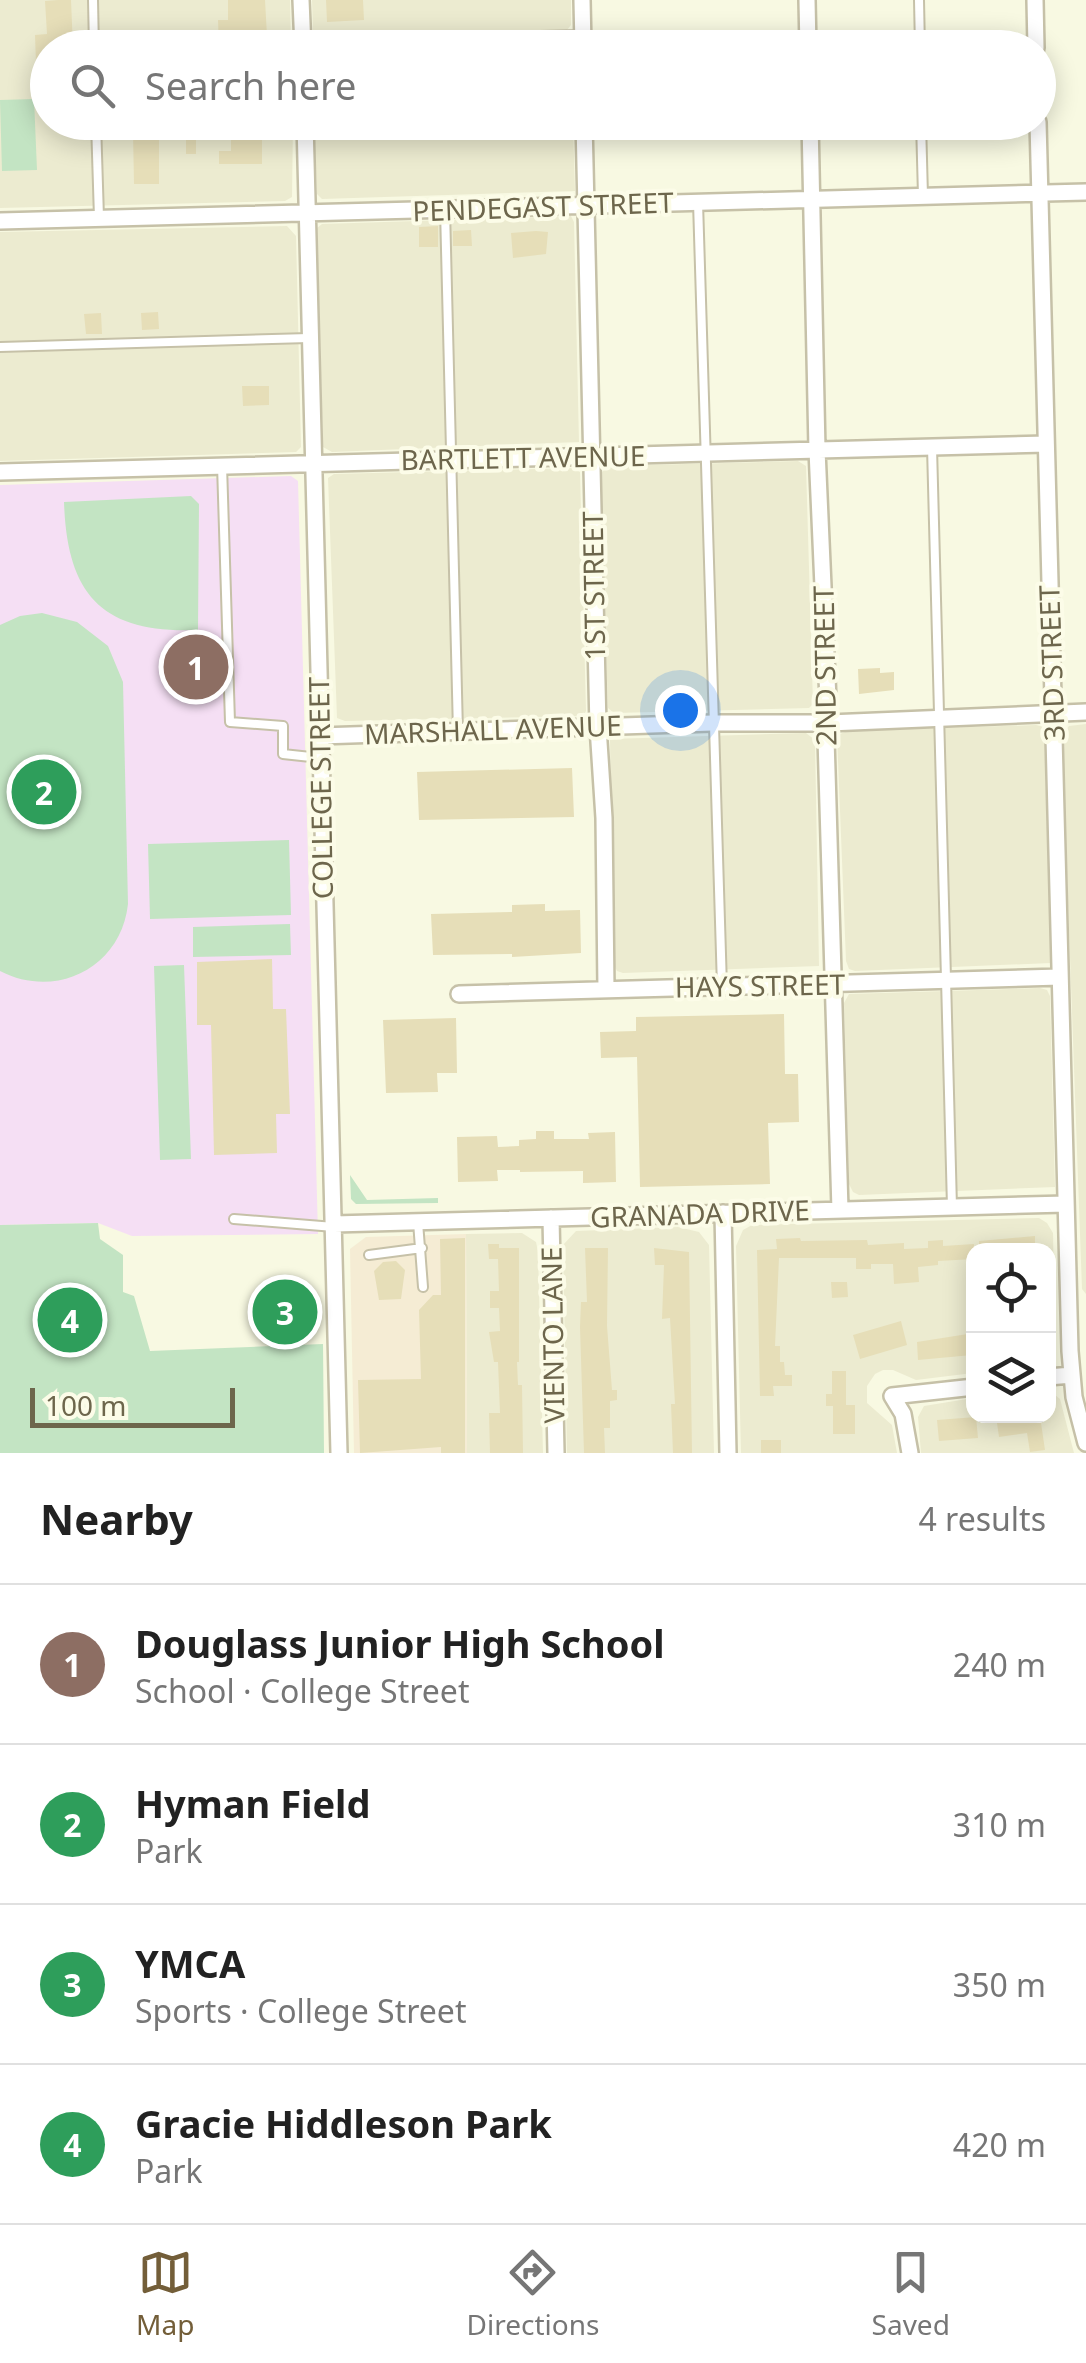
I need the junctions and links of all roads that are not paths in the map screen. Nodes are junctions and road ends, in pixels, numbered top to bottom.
1 (93, 0) edge
2 (302, 0) edge
3 (582, 0) edge
4 (806, 0) edge
5 (919, 0) edge
6 (1034, 0) edge
7 (94, 30) edge
8 (303, 30) edge
9 (583, 30) edge
10 (807, 30) edge
11 (920, 30) edge
12 (1035, 30) edge
13 (97, 140) edge
14 (306, 140) edge
15 (584, 140) edge
16 (810, 140) edge
17 (922, 140) edge
18 (1038, 140) edge
19 (1086, 192) edge
20 (1039, 193) junction
21 (923, 196) junction
22 (812, 200) junction
23 (698, 202) junction
24 (585, 206) junction
25 (446, 209) junction
26 (308, 213) junction
27 (99, 219) junction
28 (0, 221) edge
29 (309, 338) junction
30 (0, 347) edge
31 (1046, 444) junction
32 (932, 447) junction
33 (817, 450) junction
34 (706, 454) junction
35 (591, 456) junction
36 (452, 459) junction
37 (313, 463) junction
38 (222, 465) junction
39 (0, 472) edge
40 (1086, 712) edge
41 (1053, 714) junction
42 (940, 719) junction
43 (712, 723) junction
44 (829, 723) junction
45 (598, 727) junction
46 (458, 732) junction
47 (320, 736) junction
48 (320, 758) junction
49 (1060, 978) junction
50 (948, 981) junction
51 (833, 985) junction
52 (722, 987) junction
53 (606, 990) junction
54 (459, 994) dead end
55 (1066, 1204) junction
56 (952, 1207) junction
57 (840, 1210) junction
58 (723, 1213) junction
59 (551, 1218) junction
60 (234, 1219) dead end
61 (418, 1221) junction
62 (334, 1225) junction
63 (422, 1248) junction
64 (369, 1255) dead end
65 (423, 1287) dead end
66 (1078, 1310) edge
67 (1072, 1375) junction
68 (1056, 1376) edge
69 (966, 1388) edge
70 (1086, 1443) edge
71 (339, 1453) edge
72 (556, 1453) edge
73 (728, 1453) edge
74 (910, 1453) edge

1 - 7 lane
2 - 8 street
3 - 9 street
4 - 10 street
5 - 11 lane
6 - 12 street
13 - 27 lane
14 - 26 street, COLLEGE STREET
15 - 24 street, 1ST STREET
16 - 22 street, 2ND STREET
17 - 21 lane
18 - 20 street, 3RD STREET
19 - 20 street, PENDEGAST STREET
20 - 21 street, PENDEGAST STREET
20 - 31 street, 3RD STREET
21 - 22 street, PENDEGAST STREET
22 - 23 street, PENDEGAST STREET
22 - 33 street, 2ND STREET
23 - 24 street, PENDEGAST STREET
23 - 34 lane
24 - 25 street, PENDEGAST STREET
24 - 35 street, 1ST STREET
25 - 26 street, PENDEGAST STREET
25 - 36 lane
26 - 27 street, PENDEGAST STREET
26 - 29 street, COLLEGE STREET
27 - 28 street, PENDEGAST STREET
29 - 30 lane
29 - 37 street, COLLEGE STREET
31 - 32 street, BARTLETT AVENUE
31 - 41 street, 3RD STREET
32 - 33 street, BARTLETT AVENUE
32 - 42 lane
33 - 34 street, BARTLETT AVENUE
33 - 44 street, 2ND STREET
34 - 35 street, BARTLETT AVENUE
34 - 43 lane
35 - 36 street, BARTLETT AVENUE
35 - 45 street, 1ST STREET
36 - 37 street, BARTLETT AVENUE
36 - 46 lane
37 - 38 street, BARTLETT AVENUE
37 - 47 street, COLLEGE STREET
38 - 39 street, BARTLETT AVENUE
38 - 48 lane
40 - 41 street, MARSHALL AVENUE
41 - 42 street, MARSHALL AVENUE
41 - 49 street, 3RD STREET
42 - 44 street, MARSHALL AVENUE
42 - 50 lane
43 - 44 street, MARSHALL AVENUE
43 - 45 street, MARSHALL AVENUE
43 - 52 lane
44 - 51 street, 2ND STREET
45 - 46 street, MARSHALL AVENUE
45 - 53 street, 1ST STREET
46 - 47 street, MARSHALL AVENUE
47 - 48 street, COLLEGE STREET
48 - 62 street, COLLEGE STREET
49 - 50 street, HAYS STREET
49 - 55 street, 3RD STREET
50 - 51 street, HAYS STREET
50 - 56 lane
51 - 52 street, HAYS STREET
51 - 57 street, 2ND STREET
52 - 53 street, HAYS STREET
53 - 54 street, HAYS STREET
55 - 56 street, GRANADA DRIVE
55 - 66 street, 3RD STREET
56 - 57 street, GRANADA DRIVE
57 - 58 street, GRANADA DRIVE
58 - 59 street, GRANADA DRIVE
58 - 73 street
59 - 61 street, GRANADA DRIVE
59 - 72 street, VIENTO LANE
60 - 62 lane
61 - 62 street, GRANADA DRIVE
61 - 63 lane
62 - 71 street, COLLEGE STREET
63 - 64 lane
63 - 65 lane
66 - 67 street, 3RD STREET
67 - 68 street
67 - 70 street, 3RD STREET
69 - 74 street

